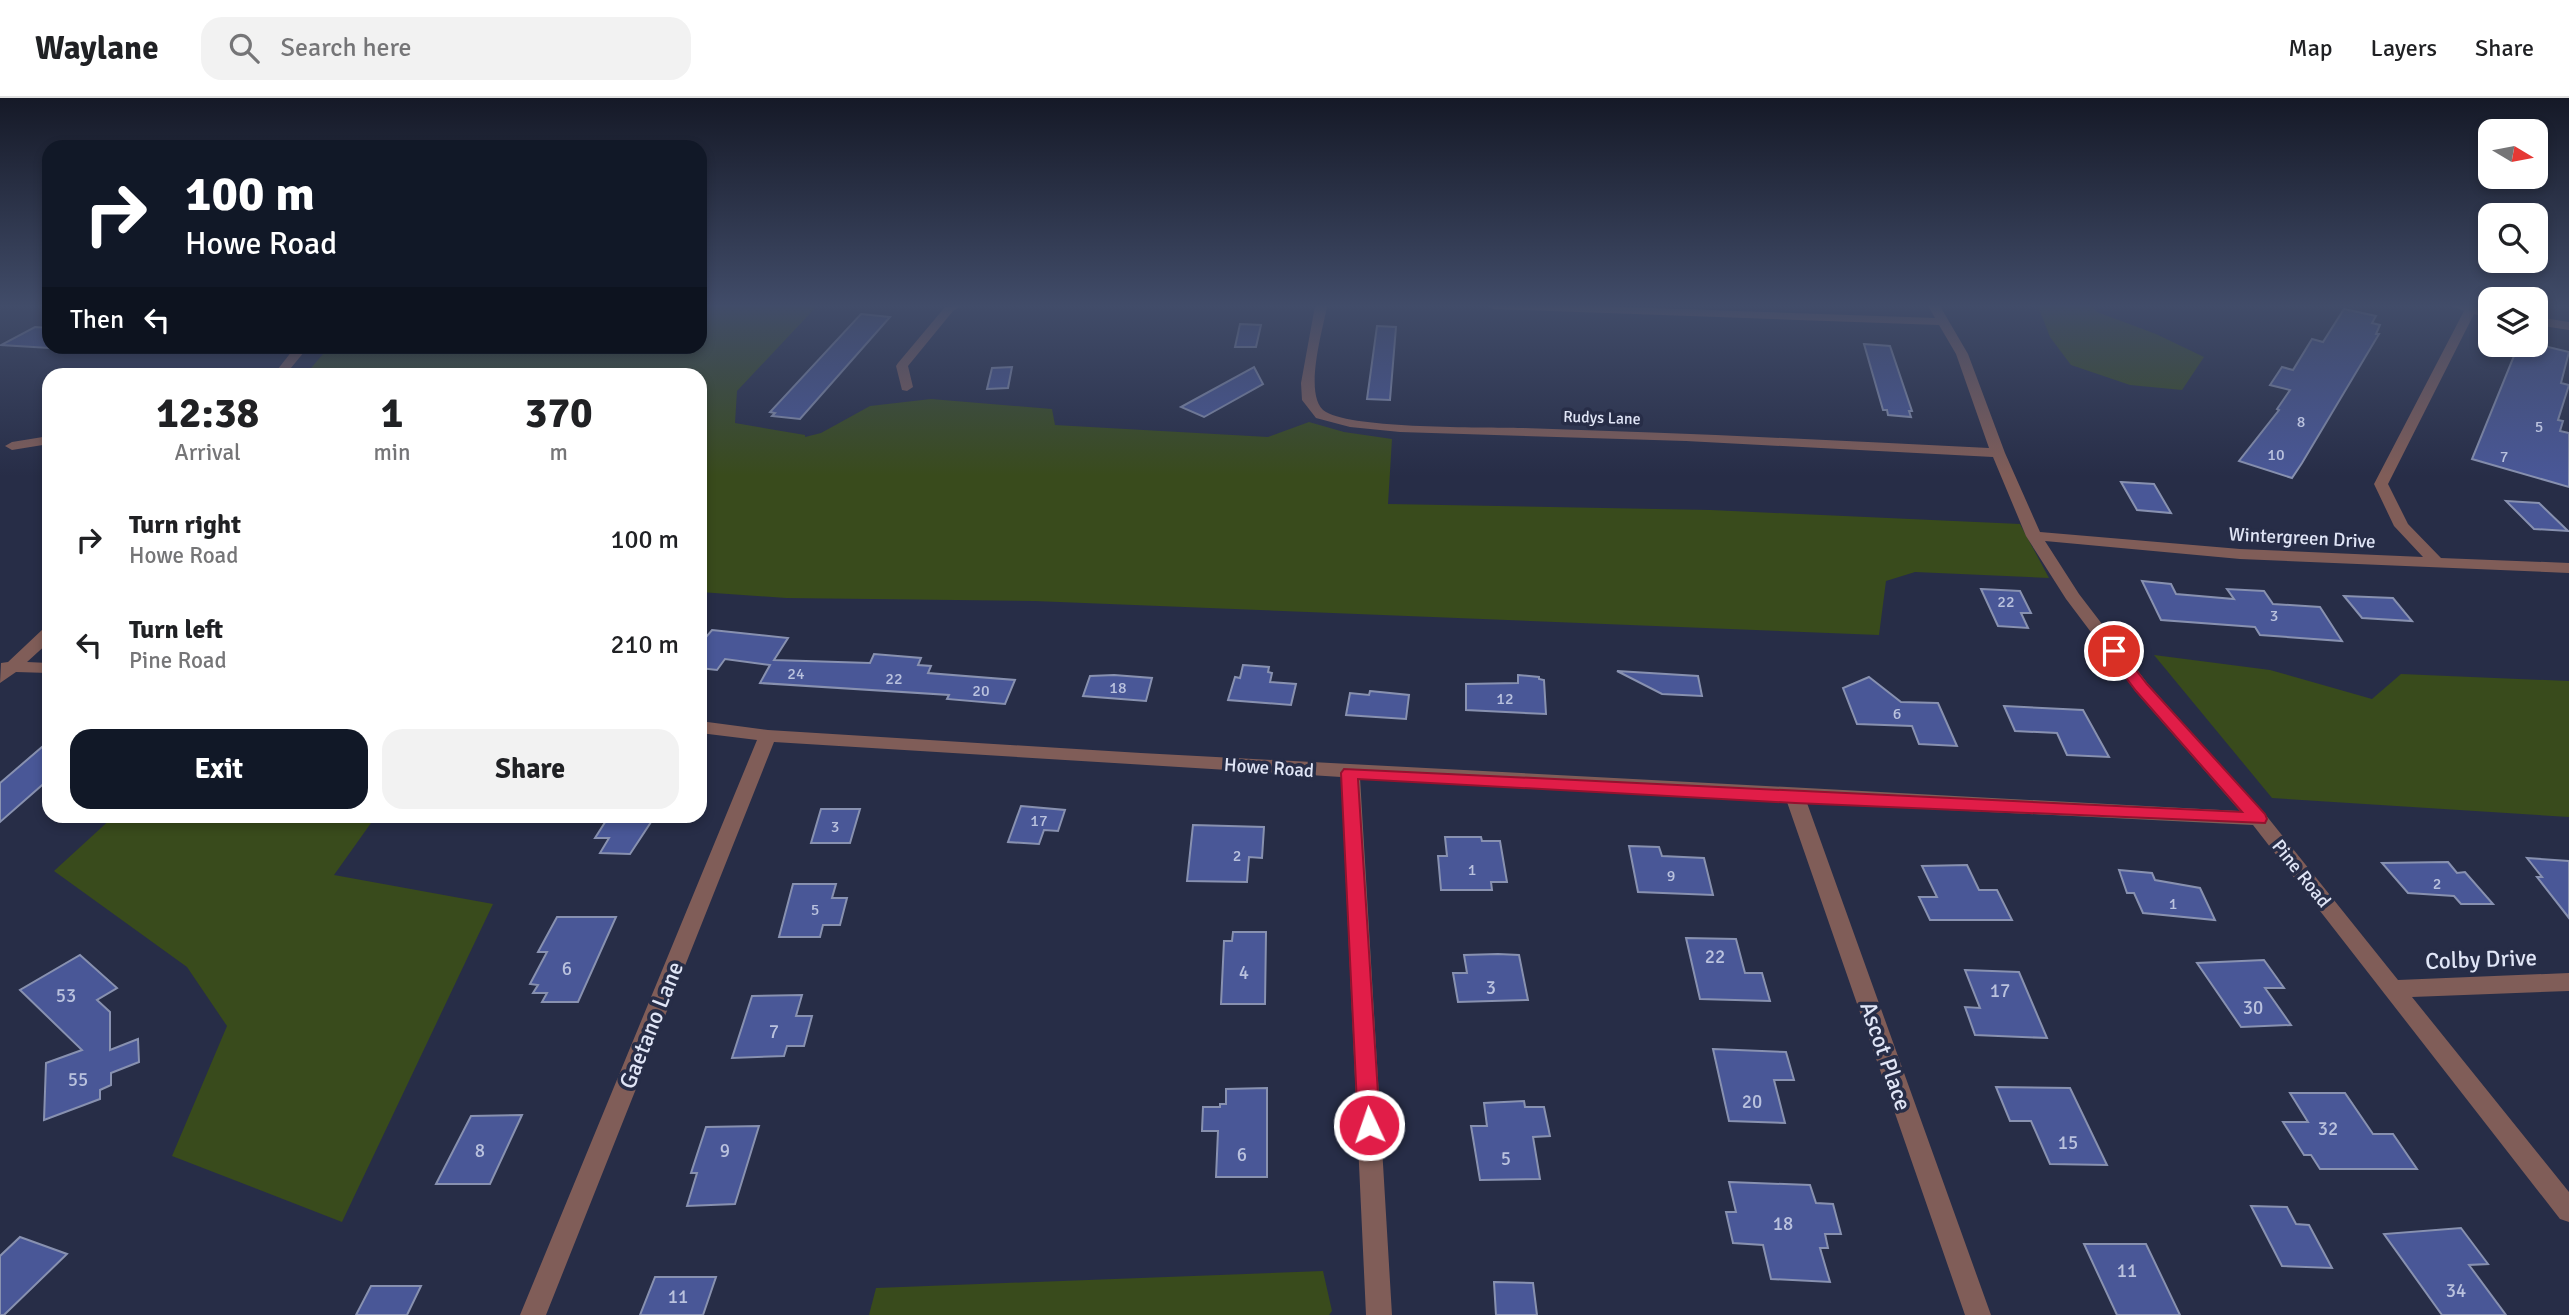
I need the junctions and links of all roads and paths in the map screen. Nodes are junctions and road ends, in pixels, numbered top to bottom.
1 (905, 363) edge
2 (1311, 363) edge
3 (1965, 363) edge
4 (2438, 363) edge
5 (908, 387) dead end
6 (42, 441) edge
7 (12, 446) dead end
8 (1998, 453) junction
9 (2034, 536) junction
10 (2436, 562) junction
11 (2569, 568) edge
12 (42, 639) edge
13 (7, 667) edge
14 (42, 668) edge
15 (0, 678) edge
16 (707, 728) edge
17 (768, 736) junction
18 (1350, 773) junction
19 (1795, 797) junction
20 (2258, 819) junction
21 (2569, 982) edge
22 (2395, 989) junction
23 (2569, 1211) edge
24 (533, 1315) edge
25 (1379, 1315) edge
26 (1978, 1315) edge

1 - 5 street
2 - 8 street, Rudys Lane
3 - 8 street, Pine Road
4 - 10 street
6 - 7 street
8 - 9 street, Pine Road
9 - 10 street, Wintergreen Drive
9 - 20 street, Pine Road
10 - 11 street, Wintergreen Drive
12 - 13 street
13 - 14 street
13 - 15 street
16 - 17 street, Howe Road
17 - 18 street, Howe Road
17 - 24 street, Gaetano Lane
18 - 19 street, Howe Road
18 - 25 street
19 - 20 street, Howe Road
19 - 26 street, Ascot Place
20 - 22 street, Pine Road
21 - 22 street, Colby Drive
22 - 23 street, Pine Road

